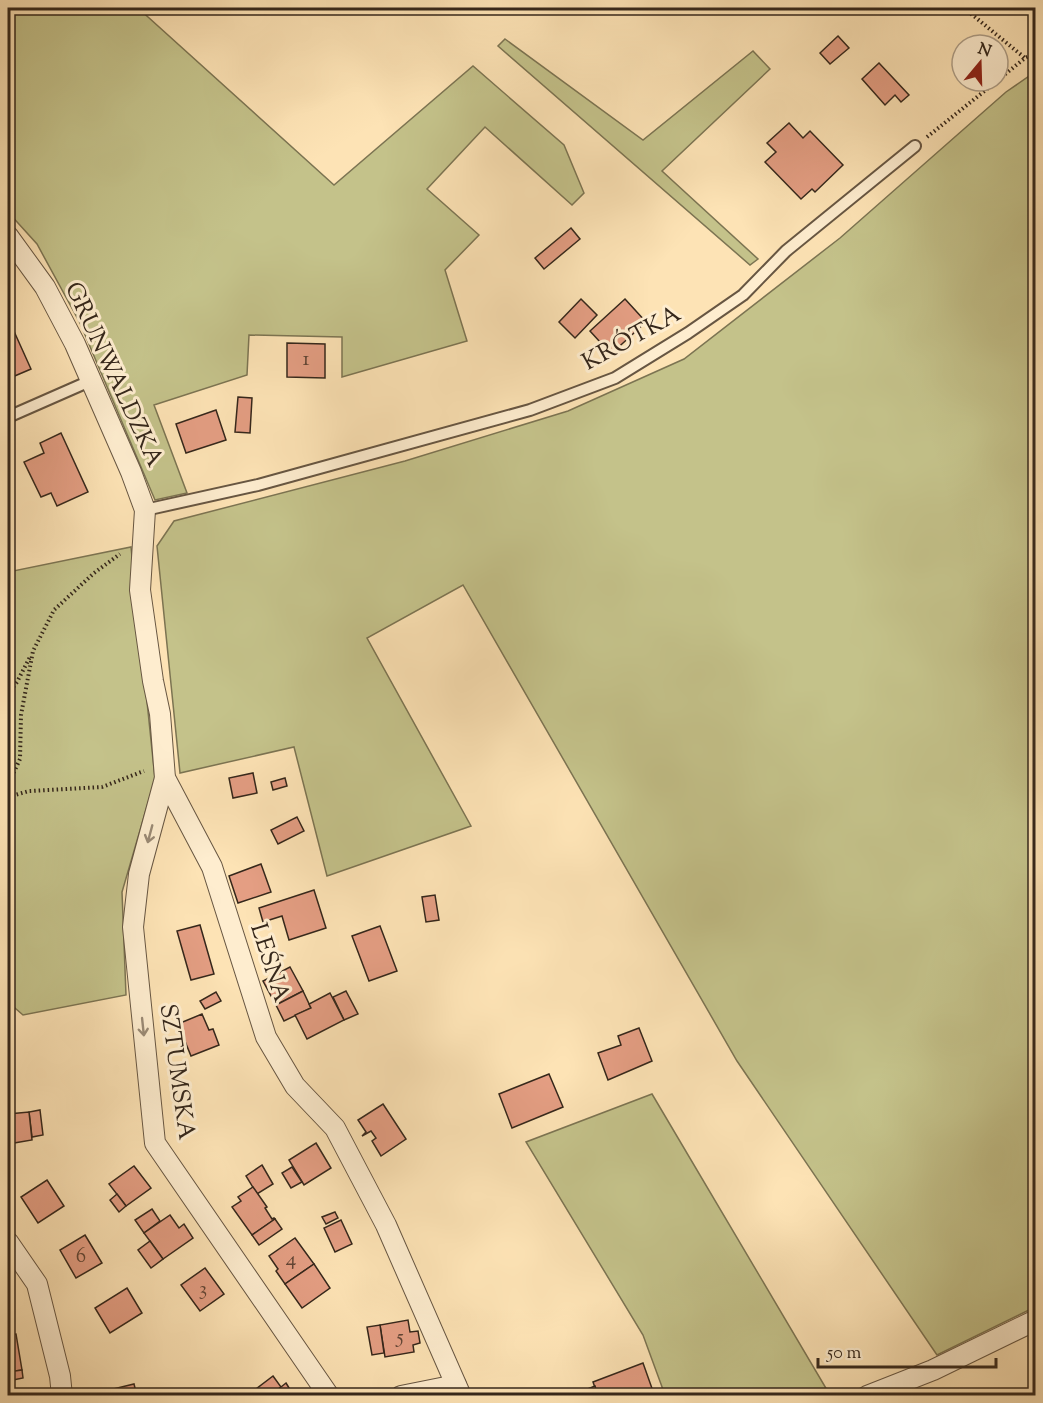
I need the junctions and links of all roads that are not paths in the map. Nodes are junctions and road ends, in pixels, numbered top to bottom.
1 (915, 146) road end
2 (8, 236) edge
3 (90, 381) junction
4 (8, 417) edge
5 (146, 510) junction
6 (164, 771) junction
7 (8, 1242) edge
8 (1035, 1320) edge
9 (458, 1390) edge
10 (62, 1395) edge
11 (329, 1395) edge
12 (401, 1395) edge
13 (867, 1395) edge

1 - 5 lane, KRÓTKA
2 - 3 street, GRUNWALDZKA
3 - 4 lane
3 - 5 street, GRUNWALDZKA
5 - 6 street, LEŚNA
6 - 9 street, LEŚNA
6 -> 11 street, SZTUMSKA
7 - 10 street
8 - 13 street
9 - 12 street

